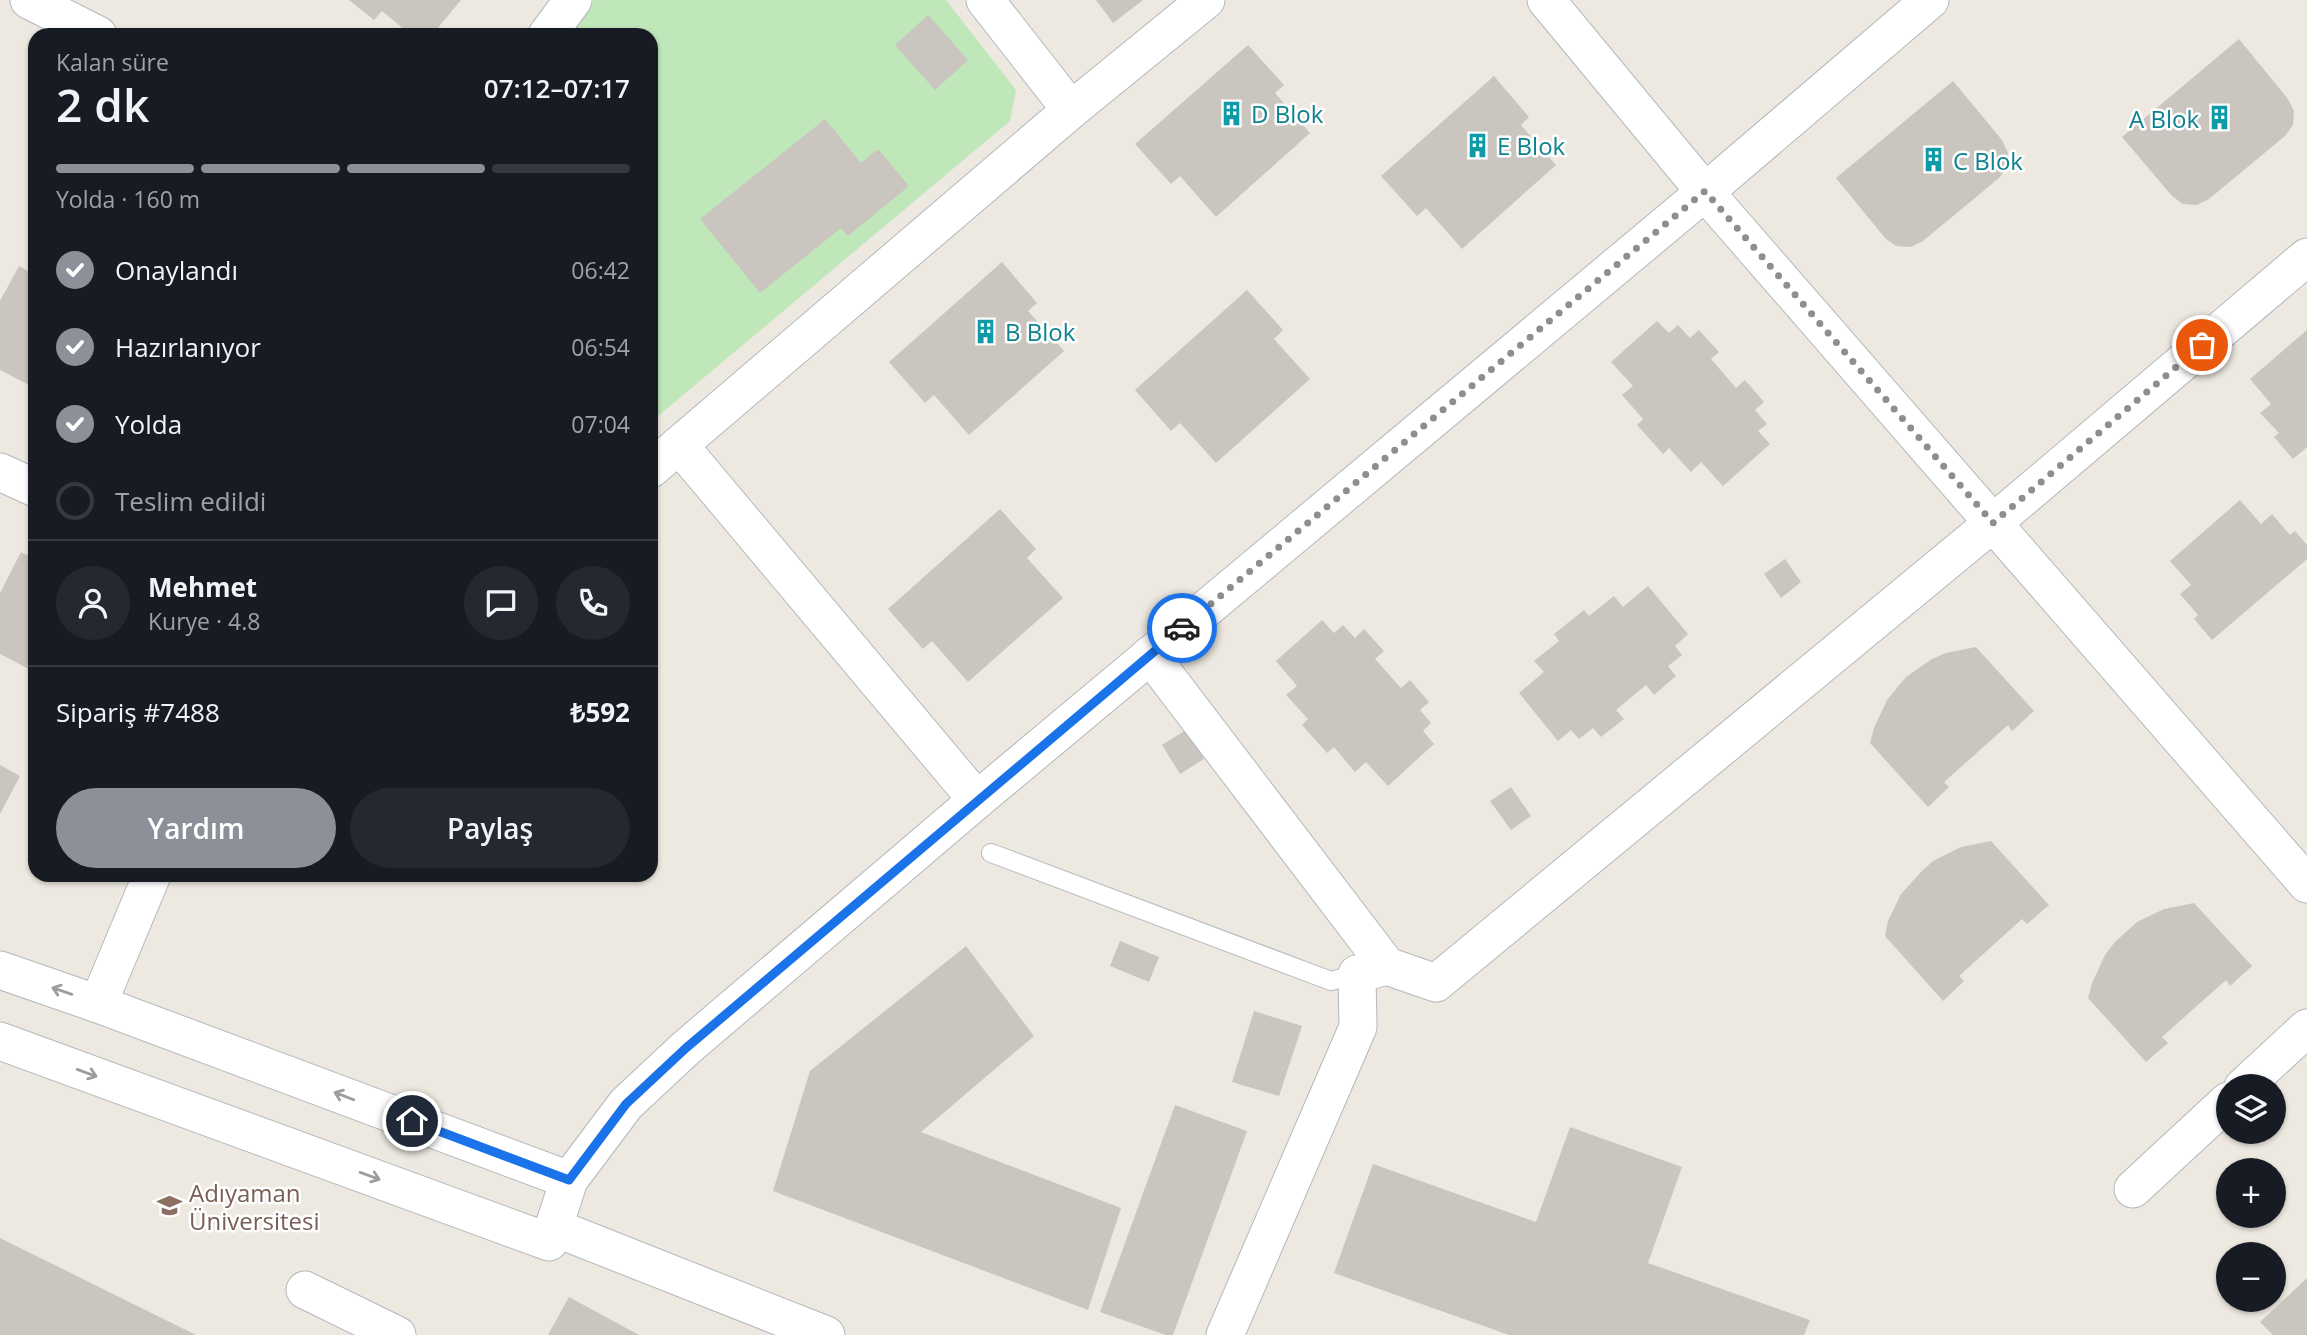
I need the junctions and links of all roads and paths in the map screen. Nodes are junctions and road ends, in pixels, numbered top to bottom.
1 (29, 0) edge
2 (573, 0) edge
3 (985, 0) edge
4 (1206, 0) edge
5 (1546, 0) edge
6 (1930, 0) edge
7 (84, 28) edge
8 (552, 28) edge
9 (1071, 110) junction
10 (1705, 191) junction
11 (2307, 257) edge
12 (679, 445) junction
13 (658, 463) edge
14 (0, 472) edge
15 (28, 485) edge
16 (1993, 523) junction
17 (1150, 655) junction
18 (977, 800) junction
19 (991, 853) dead end
20 (149, 882) edge
21 (2307, 884) edge
22 (0, 970) edge
23 (1372, 970) junction
24 (98, 1004) junction
25 (2307, 1028) edge
26 (0, 1041) edge
27 (2257, 1074) edge
28 (2216, 1112) edge
29 (569, 1180) junction
30 (2133, 1189) dead end
31 (553, 1227) junction
32 (305, 1290) dead end
33 (397, 1335) edge
34 (826, 1335) edge
35 (1225, 1335) edge

1 - 7 street
2 - 8 street
3 - 9 street
4 - 9 street
5 - 10 street
6 - 10 street
9 - 12 street
10 - 16 street
10 - 17 street
11 - 16 street
12 - 13 street
12 - 18 street
14 - 15 street
16 - 21 street
16 - 23 street
17 - 18 street
17 - 23 street
18 - 29 street
19 - 23 lane
20 - 24 street
24 -> 22 street
23 - 35 street
29 -> 24 street
25 - 27 street
26 -> 31 street
28 - 30 street
29 - 31 street
31 - 34 street
32 - 33 street

